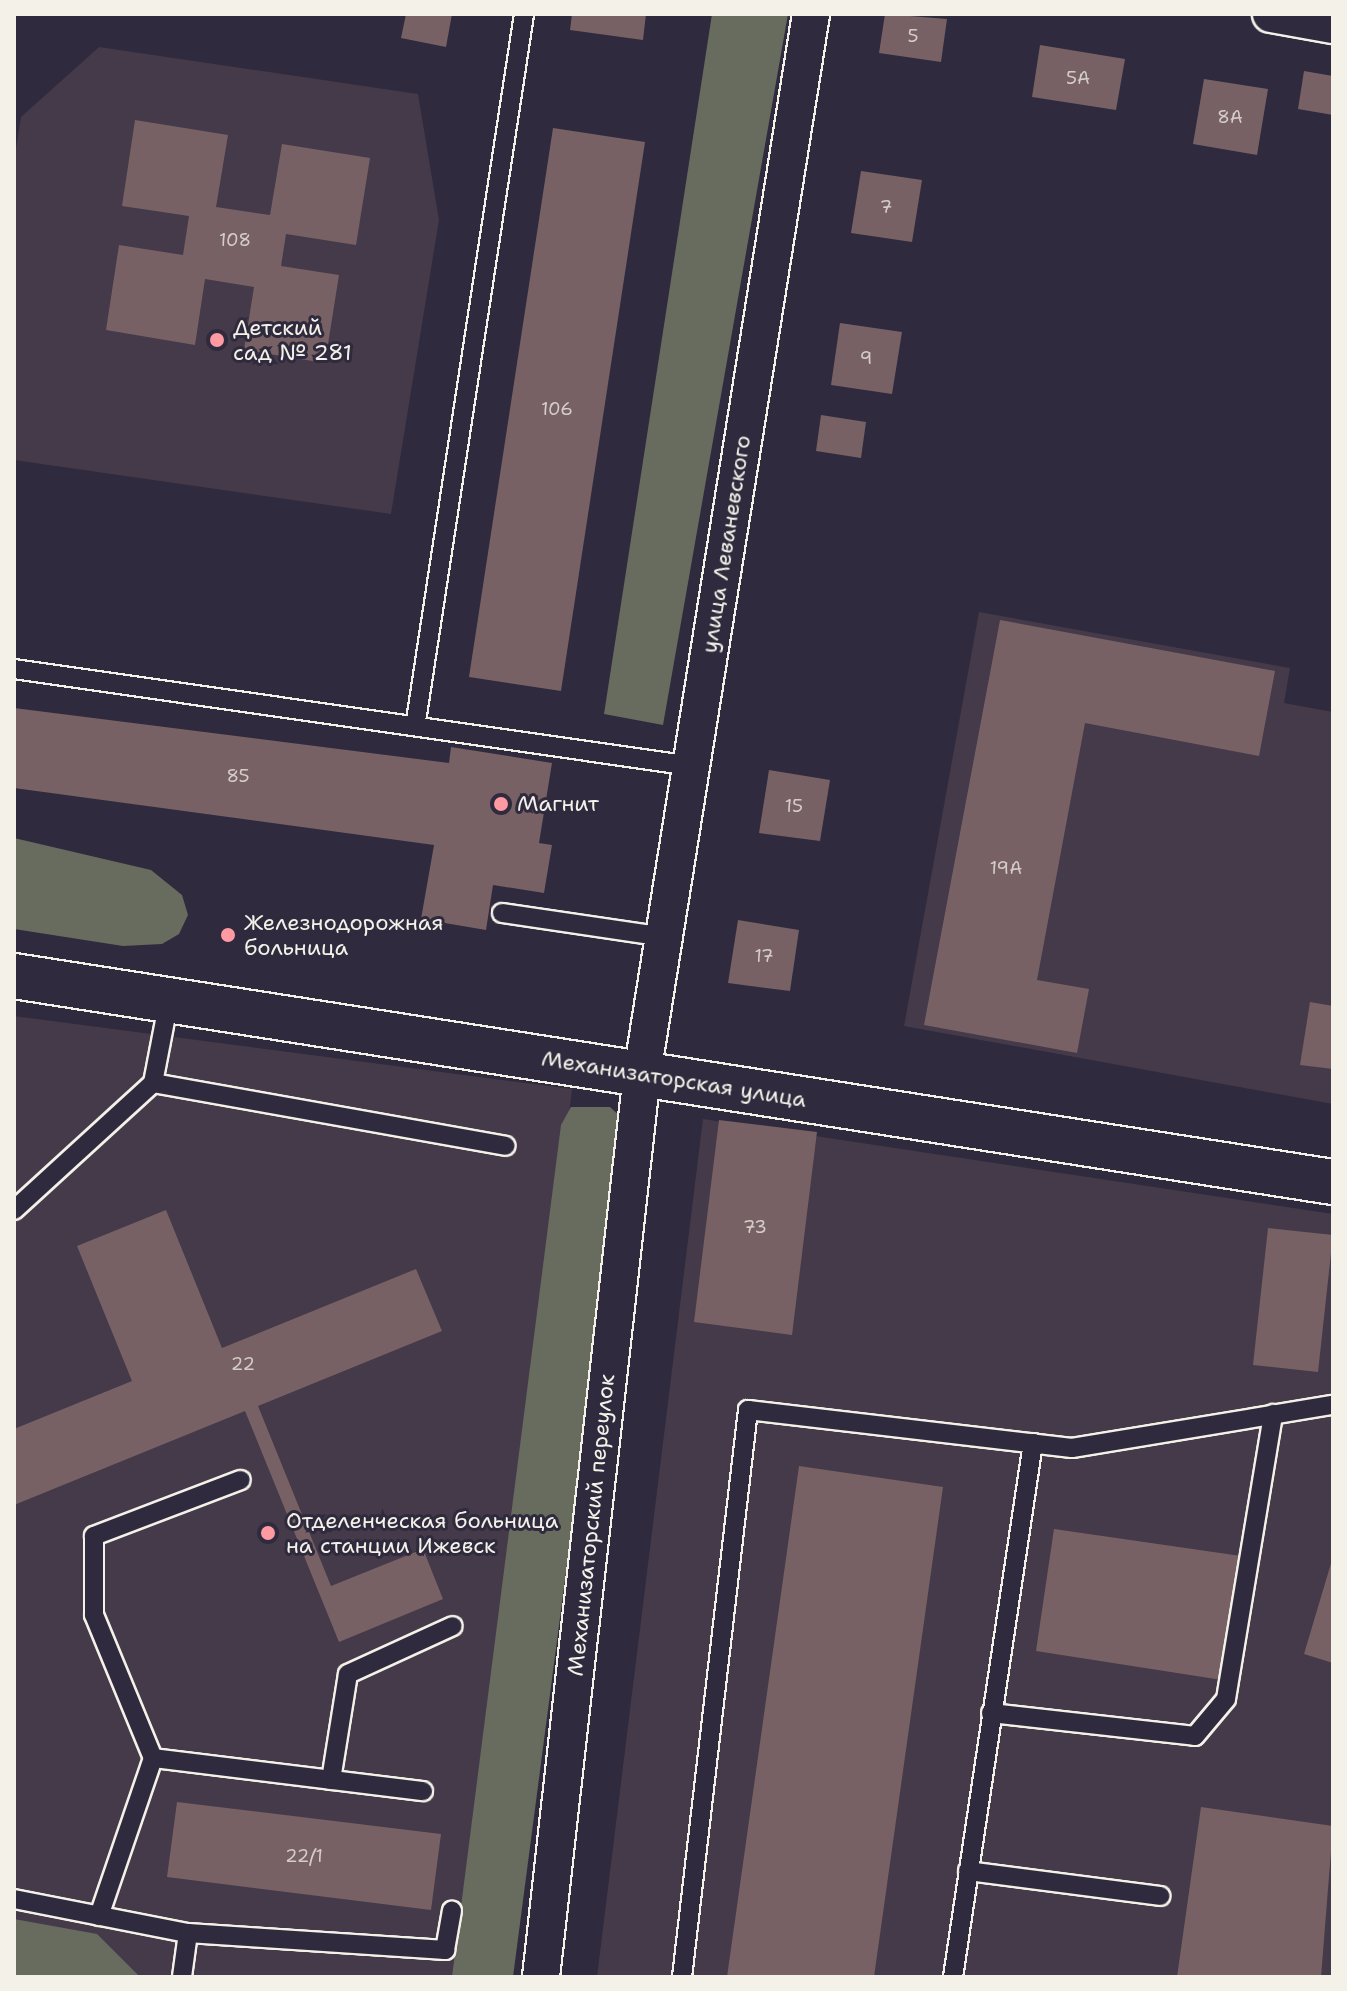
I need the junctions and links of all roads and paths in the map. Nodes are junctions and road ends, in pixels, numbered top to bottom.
1 (524, 14) edge
2 (811, 14) edge
3 (1271, 14) edge
4 (1333, 25) edge
5 (14, 669) edge
6 (416, 721) junction
7 (691, 766) junction
8 (502, 913) dead end
9 (664, 937) junction
10 (14, 976) edge
11 (169, 1000) junction
12 (642, 1074) junction
13 (153, 1083) junction
14 (505, 1146) dead end
15 (1333, 1182) edge
16 (14, 1210) edge
17 (1333, 1405) edge
18 (1273, 1414) junction
19 (1033, 1443) junction
20 (241, 1480) dead end
21 (453, 1626) dead end
22 (991, 1713) junction
23 (153, 1758) junction
24 (331, 1780) junction
25 (423, 1791) dead end
26 (968, 1871) junction
27 (1160, 1896) dead end
28 (14, 1899) edge
29 (452, 1911) dead end
30 (99, 1916) junction
31 (188, 1933) junction
32 (182, 1977) edge
33 (541, 1977) edge
34 (682, 1977) edge
35 (953, 1977) edge

1 - 6 lane
2 - 7 street, улица Леваневского
3 - 4 street
5 - 6 lane
6 - 7 lane
7 - 9 street, улица Леваневского
8 - 9 lane
9 - 12 street, улица Леваневского
10 - 11 street, Механизаторская улица
11 - 12 street, Механизаторская улица
11 - 13 lane
12 - 15 street, Механизаторская улица
12 - 33 street, Механизаторский переулок
13 - 14 lane
13 - 16 lane
17 - 18 lane
18 - 19 lane
18 - 22 lane
19 - 22 lane
19 - 34 lane
20 - 23 lane
21 - 24 lane
22 - 26 lane
23 - 24 lane
23 - 30 lane
24 - 25 lane
26 - 27 lane
26 - 35 lane
28 - 30 lane
29 - 31 lane
30 - 31 lane
31 - 32 lane

